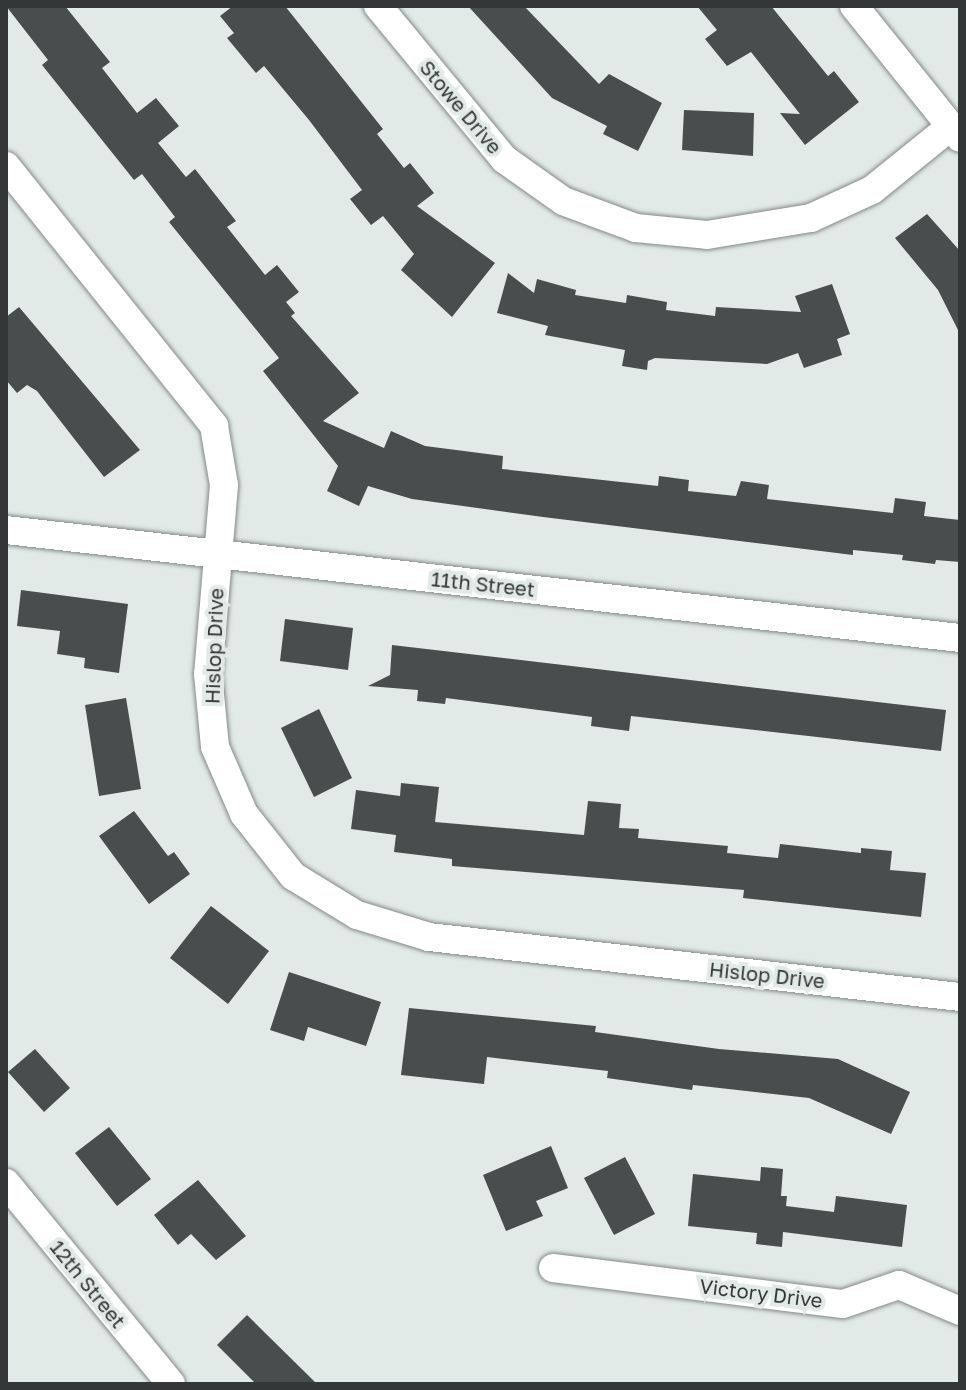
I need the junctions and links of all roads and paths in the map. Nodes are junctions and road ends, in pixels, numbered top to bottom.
1 (378, 6) edge
2 (854, 6) edge
3 (955, 132) edge
4 (6, 166) edge
5 (6, 530) edge
6 (219, 553) junction
7 (960, 638) edge
8 (960, 997) edge
9 (6, 1183) edge
10 (553, 1268) dead end
11 (960, 1311) edge
12 (171, 1384) edge

1 - 3 street, Stowe Drive
2 - 3 street
4 - 6 street, Hislop Drive
5 - 6 street, 11th Street
6 - 7 street, 11th Street
6 - 8 street, Hislop Drive
9 - 12 street, 12th Street
10 - 11 street, Victory Drive

